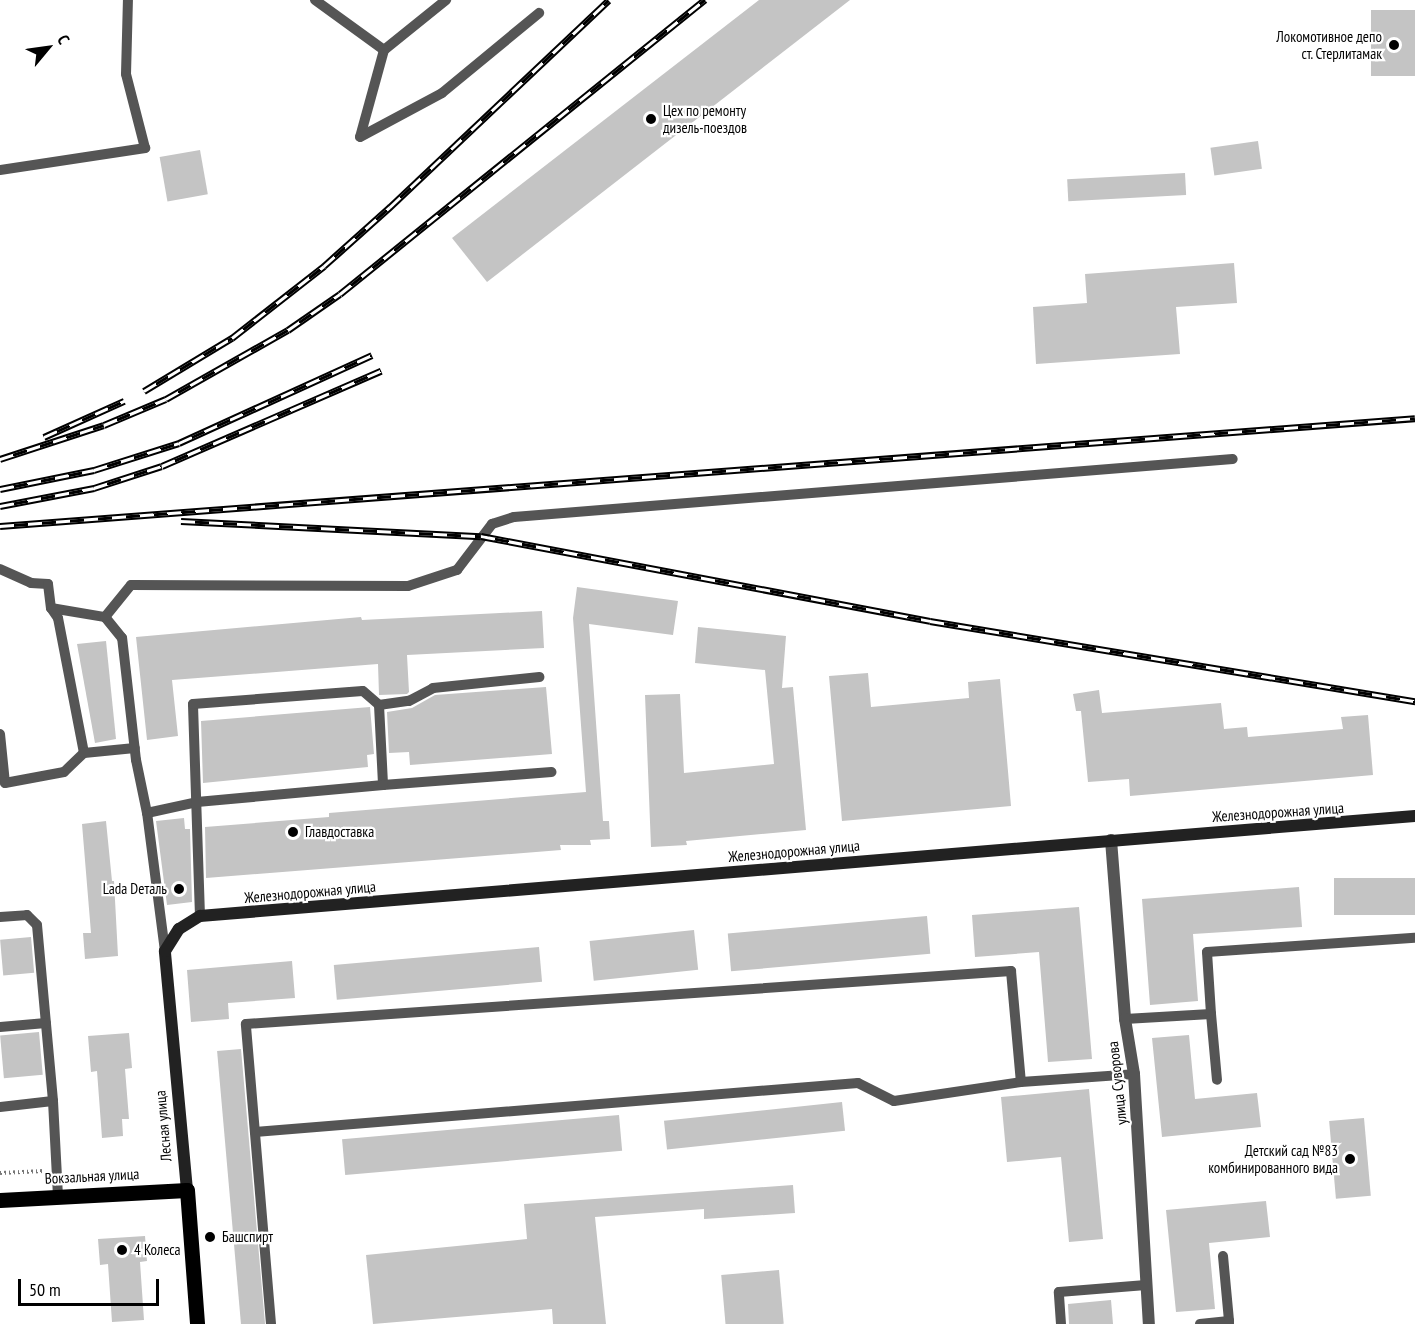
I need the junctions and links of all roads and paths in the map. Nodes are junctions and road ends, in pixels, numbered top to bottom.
1 (128, 0) edge
2 (315, 0) edge
3 (446, 0) edge
4 (539, 13) dead end
5 (384, 50) junction
6 (0, 170) edge
7 (1233, 459) dead end
8 (0, 569) edge
9 (51, 608) junction
10 (105, 617) junction
11 (538, 677) dead end
12 (379, 705) junction
13 (0, 734) edge
14 (135, 748) junction
15 (84, 753) junction
16 (551, 772) dead end
17 (383, 785) junction
18 (198, 802) junction
19 (147, 813) junction
20 (1415, 816) edge
21 (1111, 840) junction
22 (200, 916) junction
23 (0, 917) edge
24 (1415, 938) edge
25 (165, 951) junction
26 (1211, 1014) junction
27 (1125, 1019) junction
28 (46, 1023) junction
29 (0, 1027) edge
30 (1134, 1074) junction
31 (1217, 1080) dead end
32 (1021, 1082) junction
33 (53, 1101) junction
34 (0, 1107) edge
35 (255, 1132) junction
36 (57, 1170) junction
37 (0, 1173) edge
38 (187, 1191) junction
39 (58, 1195) junction
40 (0, 1200) edge
41 (1223, 1256) dead end
42 (1146, 1285) junction
43 (1229, 1323) edge
44 (197, 1324) edge
45 (272, 1324) edge
46 (1061, 1324) edge
47 (1149, 1324) edge
48 (1200, 1324) edge

1 - 6 lane
2 - 5 lane
3 - 5 lane
4 - 5 lane
7 - 10 lane
8 - 9 lane
9 - 10 lane
9 - 15 lane
10 - 14 lane
11 - 12 lane
12 - 17 lane
12 - 18 lane
13 - 15 lane
14 - 15 lane
14 - 19 lane
16 - 17 lane
17 - 18 lane
18 - 19 lane
18 - 22 lane
19 - 25 lane
20 - 21 main road, Железнодорожная улица
21 - 22 main road, Железнодорожная улица
21 - 27 street, улица Суворова
22 - 25 main road, Железнодорожная улица
23 - 28 lane
24 - 26 lane
25 - 38 main road, Лесная улица
26 - 27 lane
26 - 31 lane
27 - 30 street, улица Суворова
28 - 29 lane
28 - 33 lane
30 - 32 lane
30 - 42 street, улица Суворова
32 - 35 lane
32 - 35 lane
33 - 34 lane
33 - 36 lane
35 - 45 lane
36 - 37 path
36 - 39 lane
38 - 39 main road, Вокзальная улица
38 - 44 main road, Лесная улица
39 - 40 main road, Вокзальная улица
41 - 43 lane
42 - 46 lane
42 - 47 street, улица Суворова
43 - 48 lane

